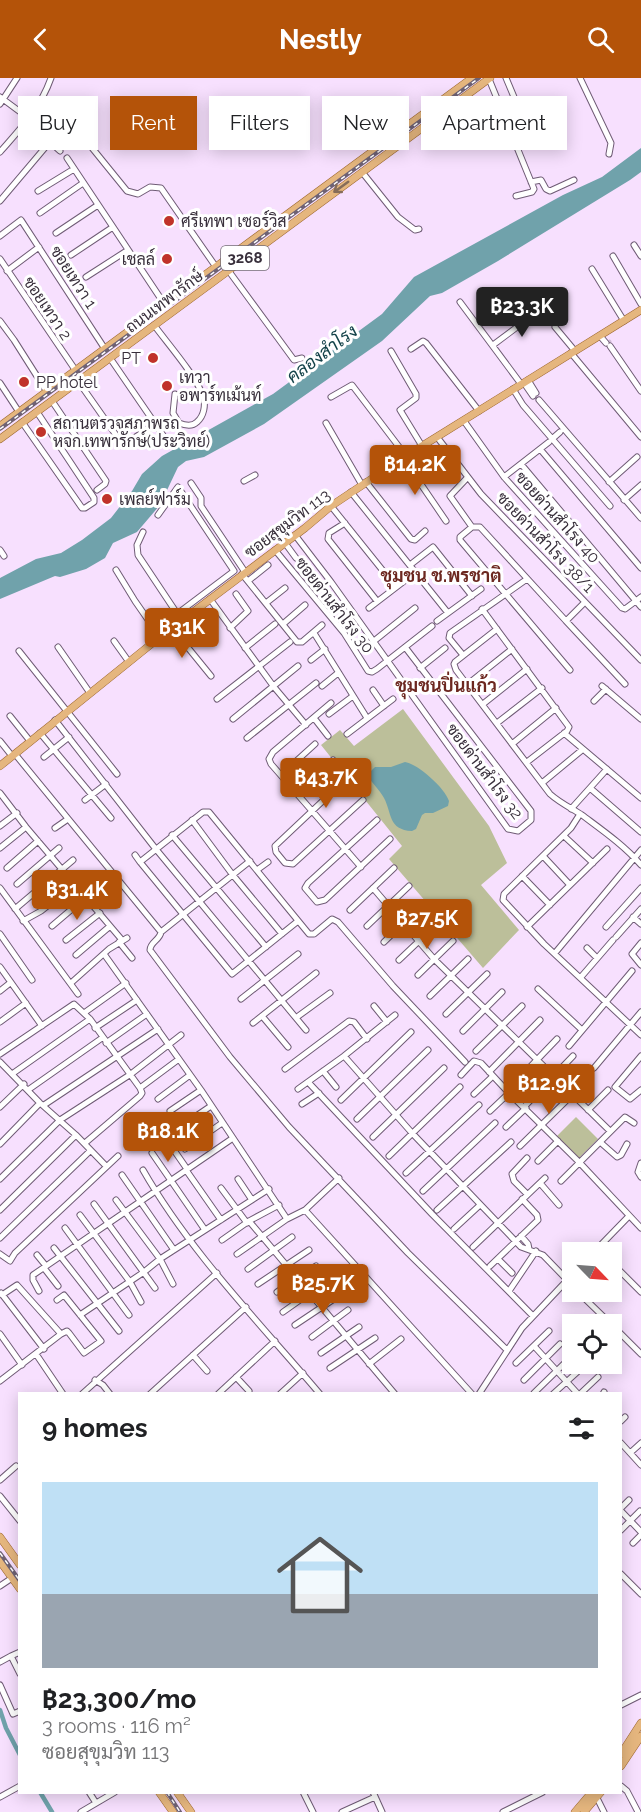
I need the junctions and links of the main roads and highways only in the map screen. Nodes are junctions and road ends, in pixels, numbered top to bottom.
1 (472, 78) edge
2 (490, 78) edge
3 (448, 96) edge
4 (466, 96) edge
5 (421, 116) edge
6 (421, 129) edge
7 (641, 310) edge
8 (0, 426) edge
9 (0, 439) edge
10 (0, 766) edge
11 (0, 1537) edge
12 (0, 1561) edge
13 (18, 1562) edge
14 (18, 1586) edge
15 (641, 1724) edge
16 (641, 1736) edge
17 (622, 1752) edge
18 (622, 1764) edge
19 (160, 1794) edge
20 (178, 1794) edge
21 (597, 1794) edge
22 (173, 1812) edge
23 (190, 1812) edge
24 (575, 1812) edge
25 (584, 1812) edge

1 - 3 main road, ถนนเทพารักษ์ / 3268
2 - 4 main road, ถนนเทพารักษ์ / 3268
5 - 8 main road, ถนนเทพารักษ์ / 3268
6 -> 9 main road, ถนนเทพารักษ์ / 3268
7 - 10 main road, ซอยสุขุมวิท 113
11 - 13 main road
12 - 14 main road
15 - 17 main road
16 - 18 main road
19 - 22 main road
20 - 23 main road
21 - 24 main road
21 - 25 main road

